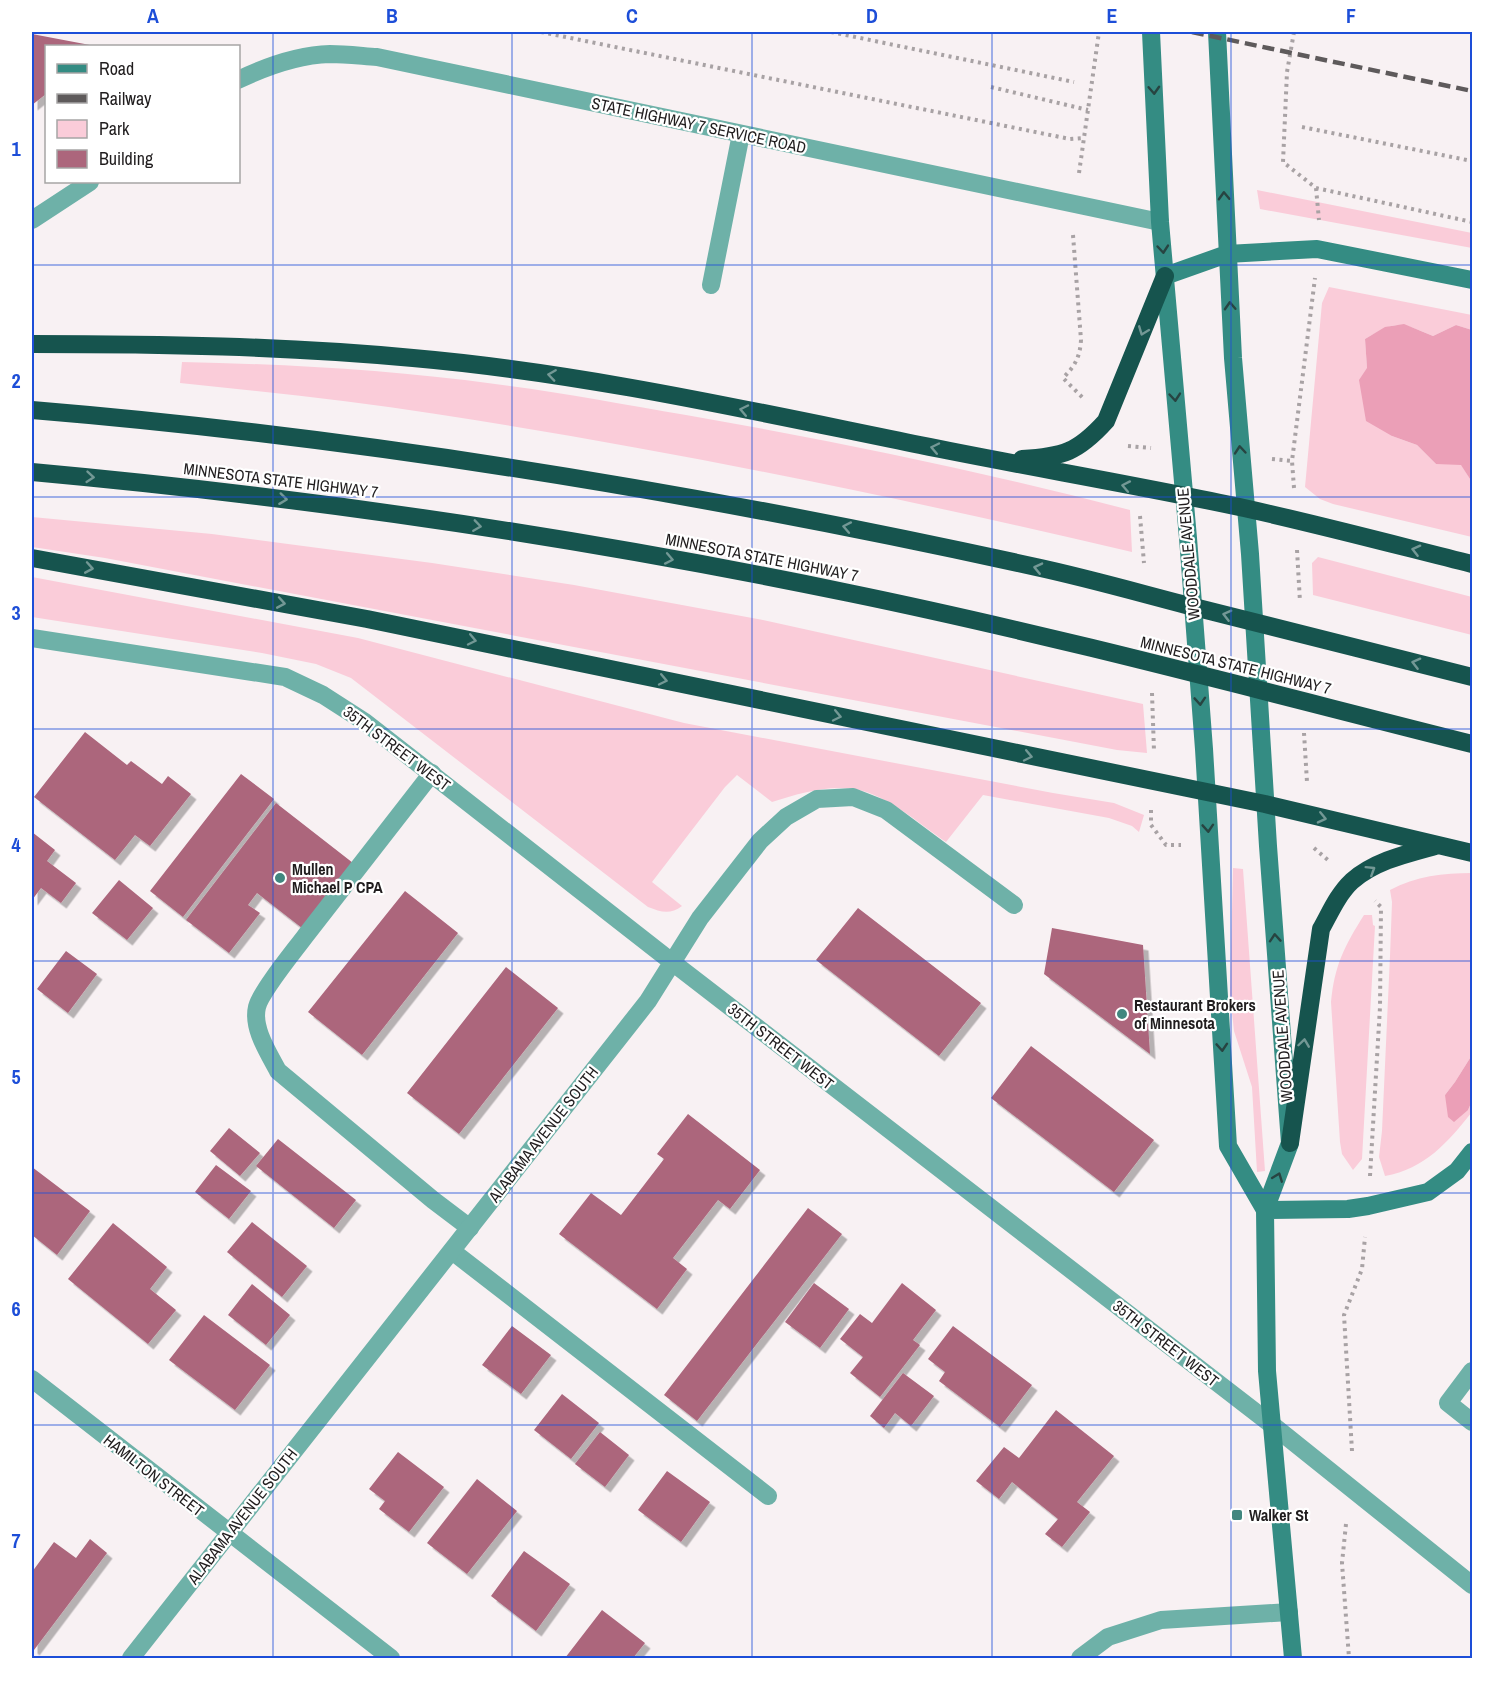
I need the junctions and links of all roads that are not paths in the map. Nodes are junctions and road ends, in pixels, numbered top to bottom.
1 (1151, 32) edge
2 (1217, 32) edge
3 (240, 79) edge
4 (741, 134) junction
5 (88, 183) edge
6 (32, 220) edge
7 (1160, 222) junction
8 (1227, 254) junction
9 (1165, 276) junction
10 (1473, 280) edge
11 (711, 285) dead end
12 (32, 344) edge
13 (32, 410) edge
14 (995, 461) junction
15 (32, 472) edge
16 (1184, 496) junction
17 (1244, 508) junction
18 (32, 558) edge
19 (1473, 564) edge
20 (32, 638) edge
21 (1473, 677) edge
22 (1473, 744) edge
23 (432, 773) junction
24 (1206, 792) junction
25 (1265, 804) junction
26 (1437, 845) junction
27 (1473, 853) edge
28 (1014, 905) dead end
29 (672, 962) junction
30 (1290, 1143) junction
31 (1473, 1152) edge
32 (1265, 1210) junction
33 (470, 1228) junction
34 (452, 1251) junction
35 (1473, 1371) edge
36 (32, 1379) edge
37 (1473, 1422) edge
38 (1272, 1424) junction
39 (768, 1496) dead end
40 (228, 1533) junction
41 (1473, 1585) edge
42 (1289, 1612) junction
43 (131, 1659) edge
44 (391, 1659) edge
45 (1080, 1659) edge
46 (1293, 1659) edge

1 -> 7 street, WOODDALE AVENUE
8 -> 2 street, WOODDALE AVENUE
3 - 4 street, STATE HIGHWAY 7 SERVICE ROAD
4 - 7 street, STATE HIGHWAY 7 SERVICE ROAD
4 - 11 street
5 - 6 street
7 -> 9 street, WOODDALE AVENUE
8 - 9 street
8 - 10 street
17 -> 8 street, WOODDALE AVENUE
9 -> 14 highway
9 -> 16 street, WOODDALE AVENUE
14 -> 12 highway
21 -> 13 highway
16 -> 14 highway
15 -> 22 highway, MINNESOTA STATE HIGHWAY 7
16 - 17 highway
16 -> 24 street, WOODDALE AVENUE
19 -> 17 highway
17 - 25 street, WOODDALE AVENUE
18 -> 24 highway
20 - 23 street, 35TH STREET WEST
23 - 29 street, 35TH STREET WEST
23 - 33 street
24 - 25 highway
24 -> 32 street, WOODDALE AVENUE
25 -> 26 highway
30 -> 25 street, WOODDALE AVENUE
26 - 27 highway
30 -> 26 highway
28 - 29 street, ALABAMA AVENUE SOUTH
29 - 33 street, ALABAMA AVENUE SOUTH
29 - 38 street, 35TH STREET WEST
32 -> 30 street, WOODDALE AVENUE
31 - 32 street
32 - 38 street, WOODDALE AVENUE
33 - 34 street, ALABAMA AVENUE SOUTH
34 - 39 street
34 - 40 street, ALABAMA AVENUE SOUTH
35 - 37 street
36 - 40 street, HAMILTON STREET
38 - 41 street, 35TH STREET WEST
38 - 42 street, WOODDALE AVENUE
40 - 43 street, ALABAMA AVENUE SOUTH
40 - 44 street, HAMILTON STREET
42 - 45 street
42 - 46 street, WOODDALE AVENUE

